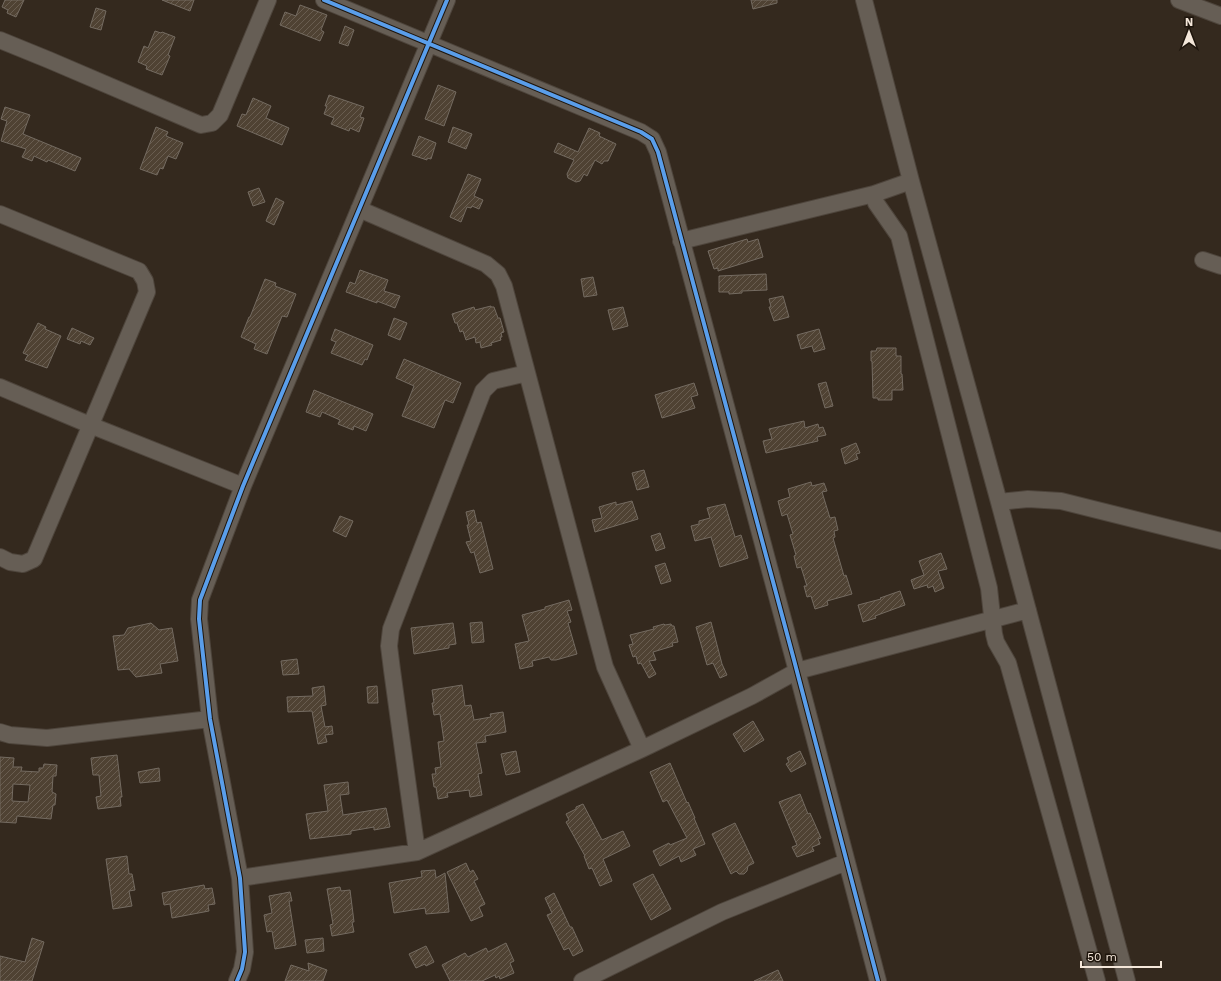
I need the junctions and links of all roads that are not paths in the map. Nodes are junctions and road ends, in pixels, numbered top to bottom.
1 (268, 0) edge
2 (324, 0) edge
3 (447, 0) edge
4 (864, 0) edge
5 (1178, 0) edge
6 (1221, 16) edge
7 (0, 40) edge
8 (429, 44) junction
9 (911, 181) junction
10 (874, 194) junction
11 (359, 209) junction
12 (0, 214) edge
13 (681, 241) junction
14 (1203, 260) dead end
15 (1221, 266) edge
16 (527, 373) junction
17 (0, 387) edge
18 (90, 425) junction
19 (243, 486) junction
20 (999, 502) junction
21 (1221, 541) edge
22 (0, 558) edge
23 (1028, 610) junction
24 (992, 619) junction
25 (797, 671) junction
26 (210, 719) junction
27 (0, 732) edge
28 (642, 749) junction
29 (417, 852) junction
30 (846, 862) junction
31 (240, 878) junction
32 (237, 981) edge
33 (582, 981) edge
34 (878, 981) edge
35 (1097, 981) edge
36 (1127, 981) edge

1 - 7 street
2 - 8 street
3 - 8 street
4 - 9 street
5 - 6 street
8 - 11 street
8 - 13 street
9 - 10 street
9 - 20 street
10 - 13 street
10 - 24 street
11 - 16 street
11 - 19 street
12 - 18 street
13 - 25 street
14 - 15 street
16 - 28 street
16 - 29 street
17 - 18 street
18 - 19 street
18 - 22 street
19 - 26 street
20 - 21 street
20 - 23 street
23 - 24 street
23 - 36 street
24 - 25 street
24 - 35 street
25 - 28 street
25 - 30 street
26 - 27 street
26 - 31 street
28 - 29 street
29 - 31 street
30 - 33 street
30 - 34 street
31 - 32 street

